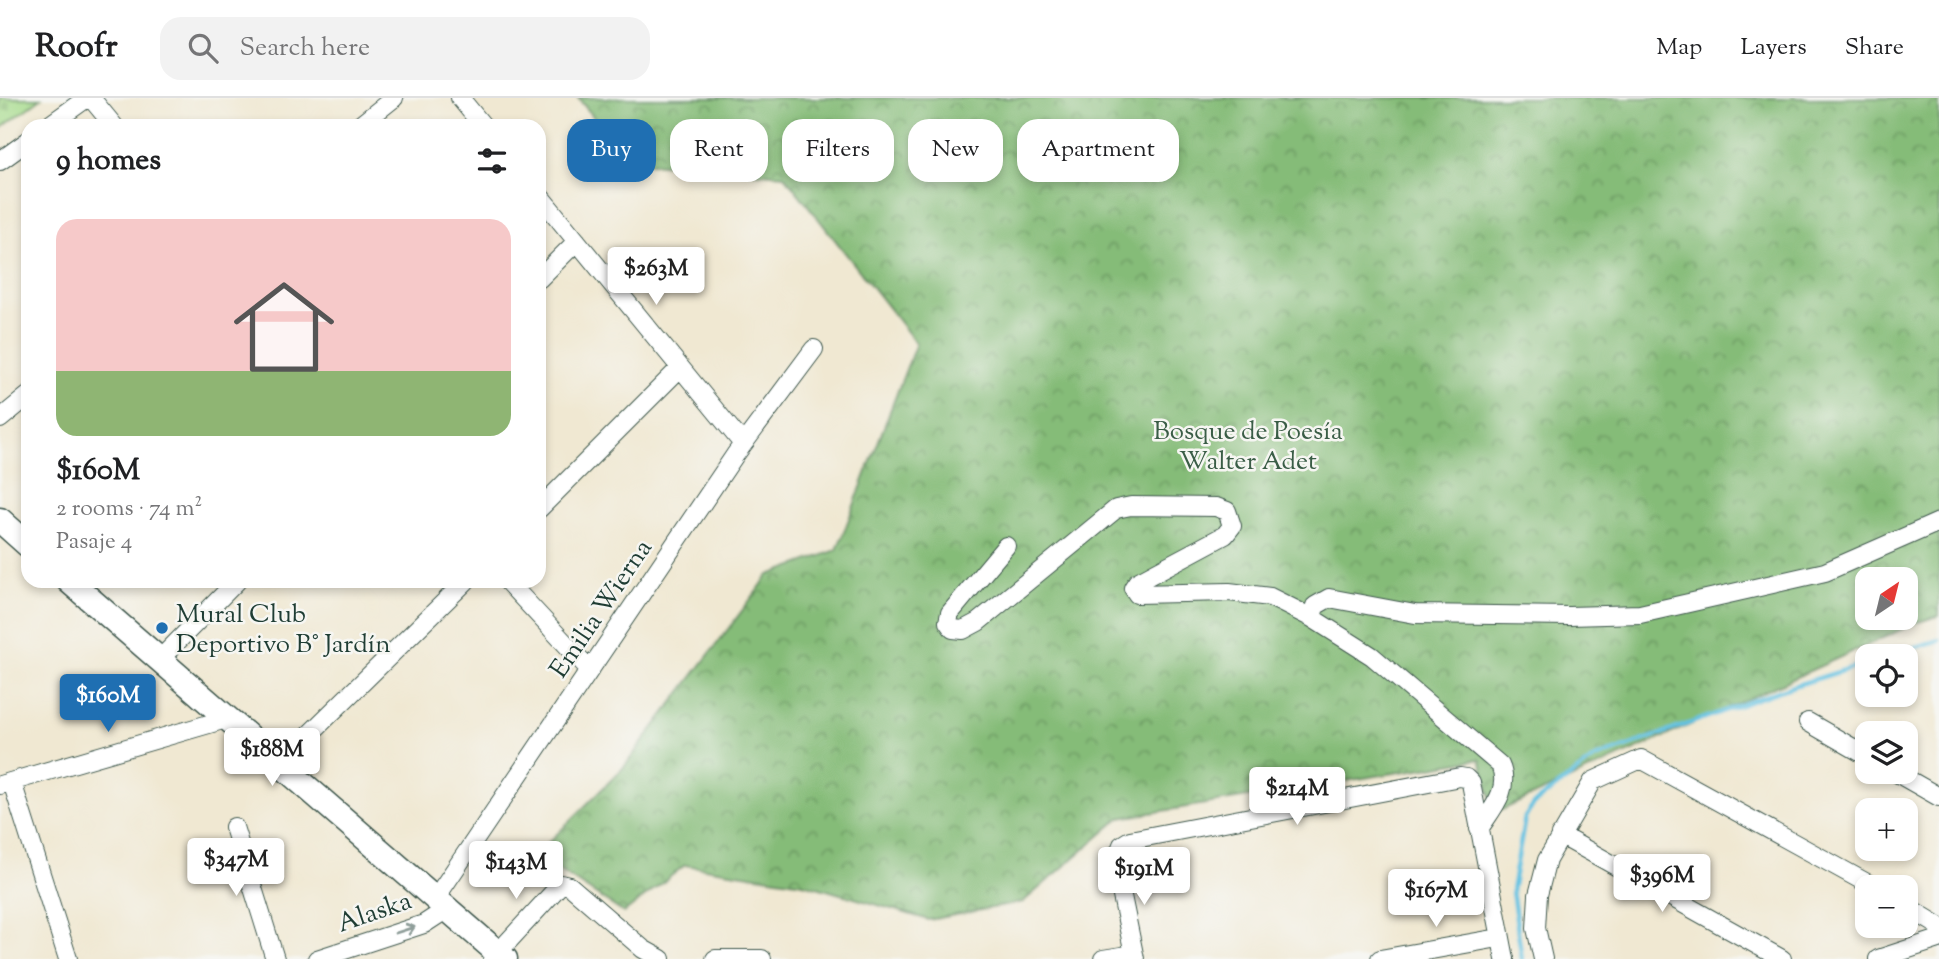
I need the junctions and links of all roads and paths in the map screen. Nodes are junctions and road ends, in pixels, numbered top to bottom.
1 (89, 98) edge
2 (394, 98) edge
3 (460, 98) edge
4 (58, 119) edge
5 (108, 119) edge
6 (368, 119) edge
7 (477, 119) edge
8 (21, 146) edge
9 (0, 161) edge
10 (546, 203) edge
11 (577, 241) junction
12 (546, 272) edge
13 (814, 349) dead end
14 (680, 368) junction
15 (21, 402) edge
16 (0, 419) edge
17 (743, 444) junction
18 (546, 502) edge
19 (0, 520) edge
20 (1939, 522) edge
21 (21, 539) edge
22 (1006, 546) dead end
23 (77, 588) edge
24 (230, 588) edge
25 (459, 588) edge
26 (514, 588) edge
27 (1311, 618) junction
28 (159, 660) junction
29 (590, 670) junction
30 (226, 719) junction
31 (1808, 722) dead end
32 (1855, 749) edge
33 (279, 764) junction
34 (6, 783) edge
35 (1916, 784) edge
36 (1939, 797) edge
37 (234, 827) dead end
38 (1479, 829) junction
39 (1560, 835) junction
40 (1855, 877) edge
41 (441, 904) junction
42 (1918, 913) edge
43 (1939, 926) edge
44 (1499, 938) junction
45 (1939, 939) edge
46 (1543, 955) edge
47 (498, 956) edge
48 (1134, 956) edge
49 (68, 959) edge
50 (275, 959) edge
51 (317, 959) edge
52 (661, 959) edge
53 (715, 959) edge
54 (762, 959) edge
55 (1103, 959) edge
56 (1380, 959) edge
57 (1505, 959) edge
58 (1558, 959) edge
59 (1782, 959) edge
60 (1878, 959) edge

1 - 4 street
1 - 5 street
2 - 6 street
3 - 7 street
8 - 9 street
10 - 11 street
11 - 12 street
11 - 14 street
13 - 17 street, Emilia Wierna
14 - 17 street
14 - 18 street
15 - 16 street
17 - 29 street, Emilia Wierna
19 - 21 main road
20 - 27 street
22 - 27 street
23 - 28 main road
24 - 28 street
25 - 33 street
26 - 29 street
27 - 38 street
28 - 30 main road
29 - 41 street, Emilia Wierna
30 - 33 main road
30 - 34 street
31 - 32 street
33 - 41 main road
34 - 49 street
35 - 36 street
37 - 50 street
38 - 44 street
38 - 48 street
39 - 40 street
39 - 46 street
39 - 59 street
41 - 47 main road
51 -> 41 street, Alaska
42 - 43 street
44 - 56 street
44 - 57 street
45 - 60 street
46 - 58 street
47 - 52 street
48 - 55 street
53 - 54 street

